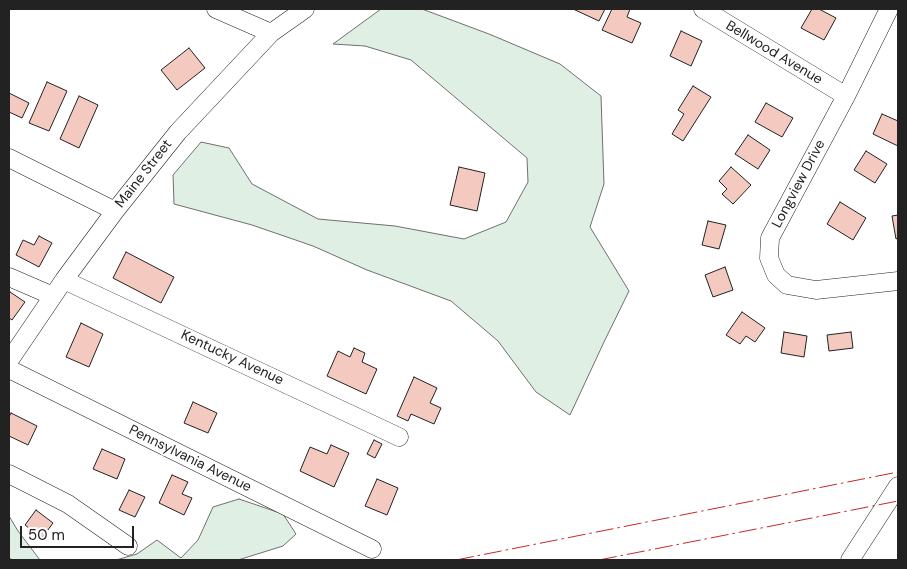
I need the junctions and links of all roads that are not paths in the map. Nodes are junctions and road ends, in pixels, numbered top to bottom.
1 (216, 9) edge
2 (306, 9) edge
3 (703, 9) edge
4 (889, 9) edge
5 (271, 33) junction
6 (846, 96) junction
7 (9, 158) edge
8 (115, 211) junction
9 (9, 277) edge
10 (64, 280) junction
11 (898, 281) edge
12 (53, 296) junction
13 (9, 361) edge
14 (9, 369) edge
15 (399, 437) dead end
16 (9, 474) edge
17 (898, 486) edge
18 (128, 546) dead end
19 (372, 549) dead end
20 (850, 560) edge

1 - 5 street
2 - 5 street, Maine Street
3 - 6 street, Bellwood Avenue
4 - 6 street, Longview Drive
5 - 8 street, Maine Street
6 - 11 street, Longview Drive
7 - 8 street
8 - 10 street, Maine Street
9 - 12 street
10 - 12 street, Maine Street
10 - 15 street, Kentucky Avenue
12 - 13 street, Maine Street
14 - 19 street, Pennsylvania Avenue
16 - 18 street
17 - 20 street

